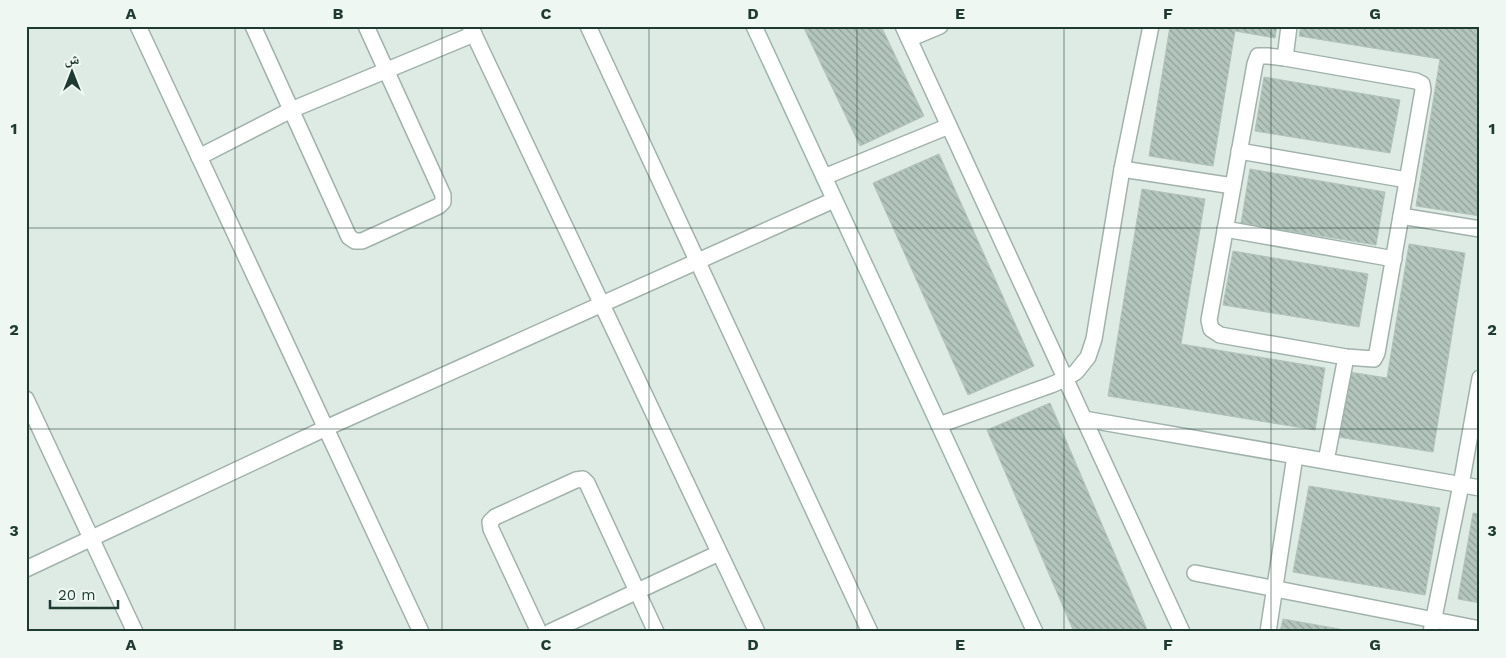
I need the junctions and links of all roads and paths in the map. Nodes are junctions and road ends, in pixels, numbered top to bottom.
1 (138, 26) edge
2 (253, 26) edge
3 (366, 26) edge
4 (588, 26) edge
5 (754, 26) edge
6 (940, 26) edge
7 (1151, 26) edge
8 (1289, 26) edge
9 (472, 30) edge
10 (906, 33) edge
11 (1285, 58) junction
12 (386, 71) junction
13 (291, 110) junction
14 (949, 126) junction
15 (1239, 151) junction
16 (200, 157) junction
17 (1122, 169) junction
18 (824, 177) junction
19 (1408, 180) junction
20 (1233, 186) junction
21 (834, 200) junction
22 (1401, 216) junction
23 (1226, 229) junction
24 (1480, 230) edge
25 (1394, 259) junction
26 (698, 262) junction
27 (602, 305) junction
28 (1346, 357) junction
29 (1480, 378) edge
30 (1065, 379) junction
31 (26, 399) edge
32 (1084, 419) junction
33 (939, 425) junction
34 (326, 428) junction
35 (1295, 456) junction
36 (1326, 461) junction
37 (1461, 485) junction
38 (1480, 488) edge
39 (92, 539) junction
40 (720, 553) junction
41 (26, 569) edge
42 (1195, 573) dead end
43 (1275, 589) junction
44 (637, 591) junction
45 (1432, 626) edge
46 (1480, 629) edge
47 (135, 632) edge
48 (421, 632) edge
49 (539, 632) edge
50 (550, 632) edge
51 (656, 632) edge
52 (757, 632) edge
53 (870, 632) edge
54 (1035, 632) edge
55 (1182, 632) edge
56 (1268, 632) edge

1 - 16 street
2 - 13 street
3 - 12 street
4 - 26 street
5 - 18 street
6 - 10 street
7 - 17 street
8 - 11 street
9 - 12 street
9 - 27 street
10 - 14 street
11 - 15 street
11 - 19 street
12 - 13 street
12 - 13 street
13 - 16 street
14 - 18 street
14 - 30 street
15 - 19 street
15 - 20 street
16 - 34 street
17 - 20 street
17 - 30 street
18 - 21 street
19 - 22 street
20 - 23 street
21 - 26 street
21 - 33 street
22 - 24 street
22 - 25 street
23 - 25 street
23 - 28 street
25 - 28 street
26 - 27 street
26 - 53 street
27 - 34 street
27 - 40 street
28 - 36 street
29 - 37 street
30 - 32 street
30 - 33 street
31 - 39 street
32 - 35 street
32 - 55 street
33 - 54 street
34 - 39 street
34 - 48 street
35 - 36 street
35 - 43 street
36 - 37 street
37 - 38 street
37 - 45 street
39 - 41 street
39 - 47 street
40 - 44 street
40 - 52 street
42 - 43 street
43 - 45 street
43 - 56 street
44 - 49 street
44 - 50 street
44 - 51 street
45 - 46 street

